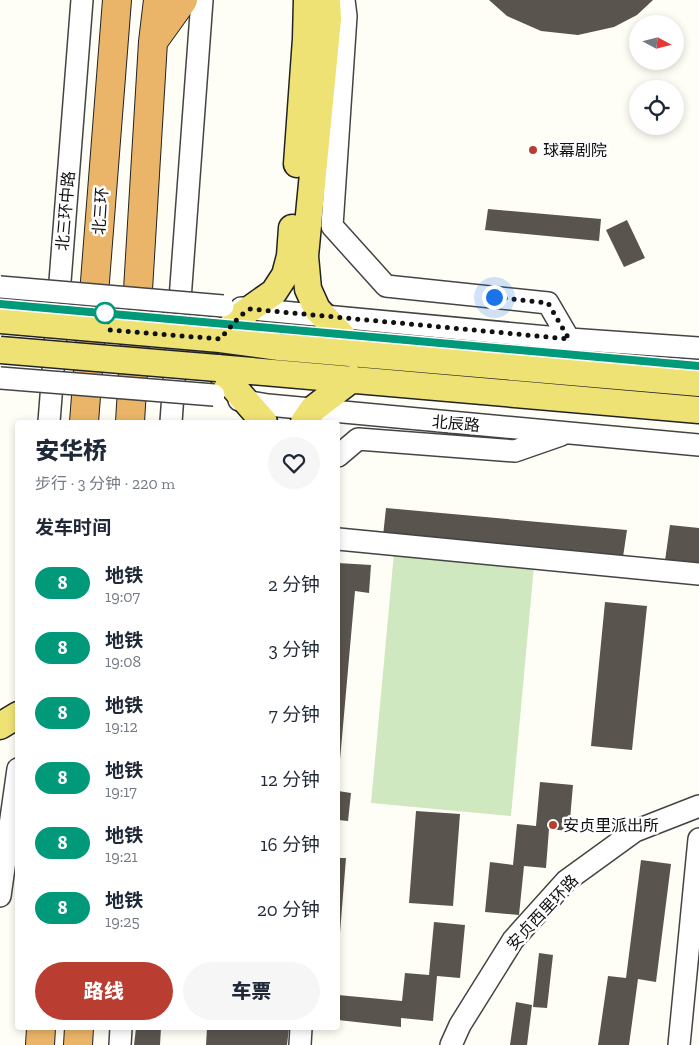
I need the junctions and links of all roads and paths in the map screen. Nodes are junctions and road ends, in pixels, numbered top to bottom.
1 (82, 0) edge
2 (158, 0) edge
3 (183, 0) edge
4 (202, 0) edge
5 (307, 0) edge
6 (327, 0) edge
7 (344, 0) edge
8 (115, 4) edge
9 (153, 42) junction
10 (0, 286) edge
11 (250, 309) junction
12 (324, 316) junction
13 (0, 320) edge
14 (220, 339) junction
15 (569, 339) junction
16 (699, 348) edge
17 (0, 350) edge
18 (359, 354) junction
19 (217, 368) junction
20 (0, 378) edge
21 (352, 379) junction
22 (699, 383) edge
23 (246, 401) junction
24 (699, 410) edge
25 (309, 416) edge
26 (49, 420) edge
27 (84, 420) edge
28 (130, 420) edge
29 (171, 420) edge
30 (262, 420) edge
31 (566, 433) junction
32 (699, 445) edge
33 (340, 454) edge
34 (340, 539) edge
35 (699, 574) edge
36 (15, 717) edge
37 (0, 726) edge
38 (15, 790) edge
39 (699, 806) edge
40 (699, 839) edge
41 (0, 896) edge
42 (41, 1030) edge
43 (79, 1030) edge
44 (121, 1030) edge
45 (301, 1030) edge
46 (40, 1045) edge
47 (78, 1045) edge
48 (120, 1045) edge
49 (300, 1045) edge
50 (451, 1045) edge
51 (679, 1045) edge

1 - 26 street, 北三环中路
2 - 9 highway
3 - 9 highway
4 - 29 street
5 - 11 main road
6 - 12 main road
7 - 15 street
8 - 27 highway, 北三环
9 - 28 highway
10 - 11 street, bridge
11 - 12 street
11 - 14 main road
12 - 15 street
12 - 18 main road
13 - 14 main road, bridge
14 - 18 main road
15 - 16 street
17 - 19 main road, bridge
18 - 22 main road
19 - 21 main road
19 - 23 main road
20 - 23 street, 北辰路, bridge
21 - 24 main road
21 - 25 main road
23 - 25 street, 北辰路
23 - 30 main road
25 - 31 street, 北辰路
31 - 32 street, 北辰路
31 - 33 street
34 - 35 street
36 - 37 main road
38 - 41 street
39 - 50 street, 安贞西里环路
40 - 51 street
42 - 46 highway
43 - 47 highway
44 - 48 street
45 - 49 street

